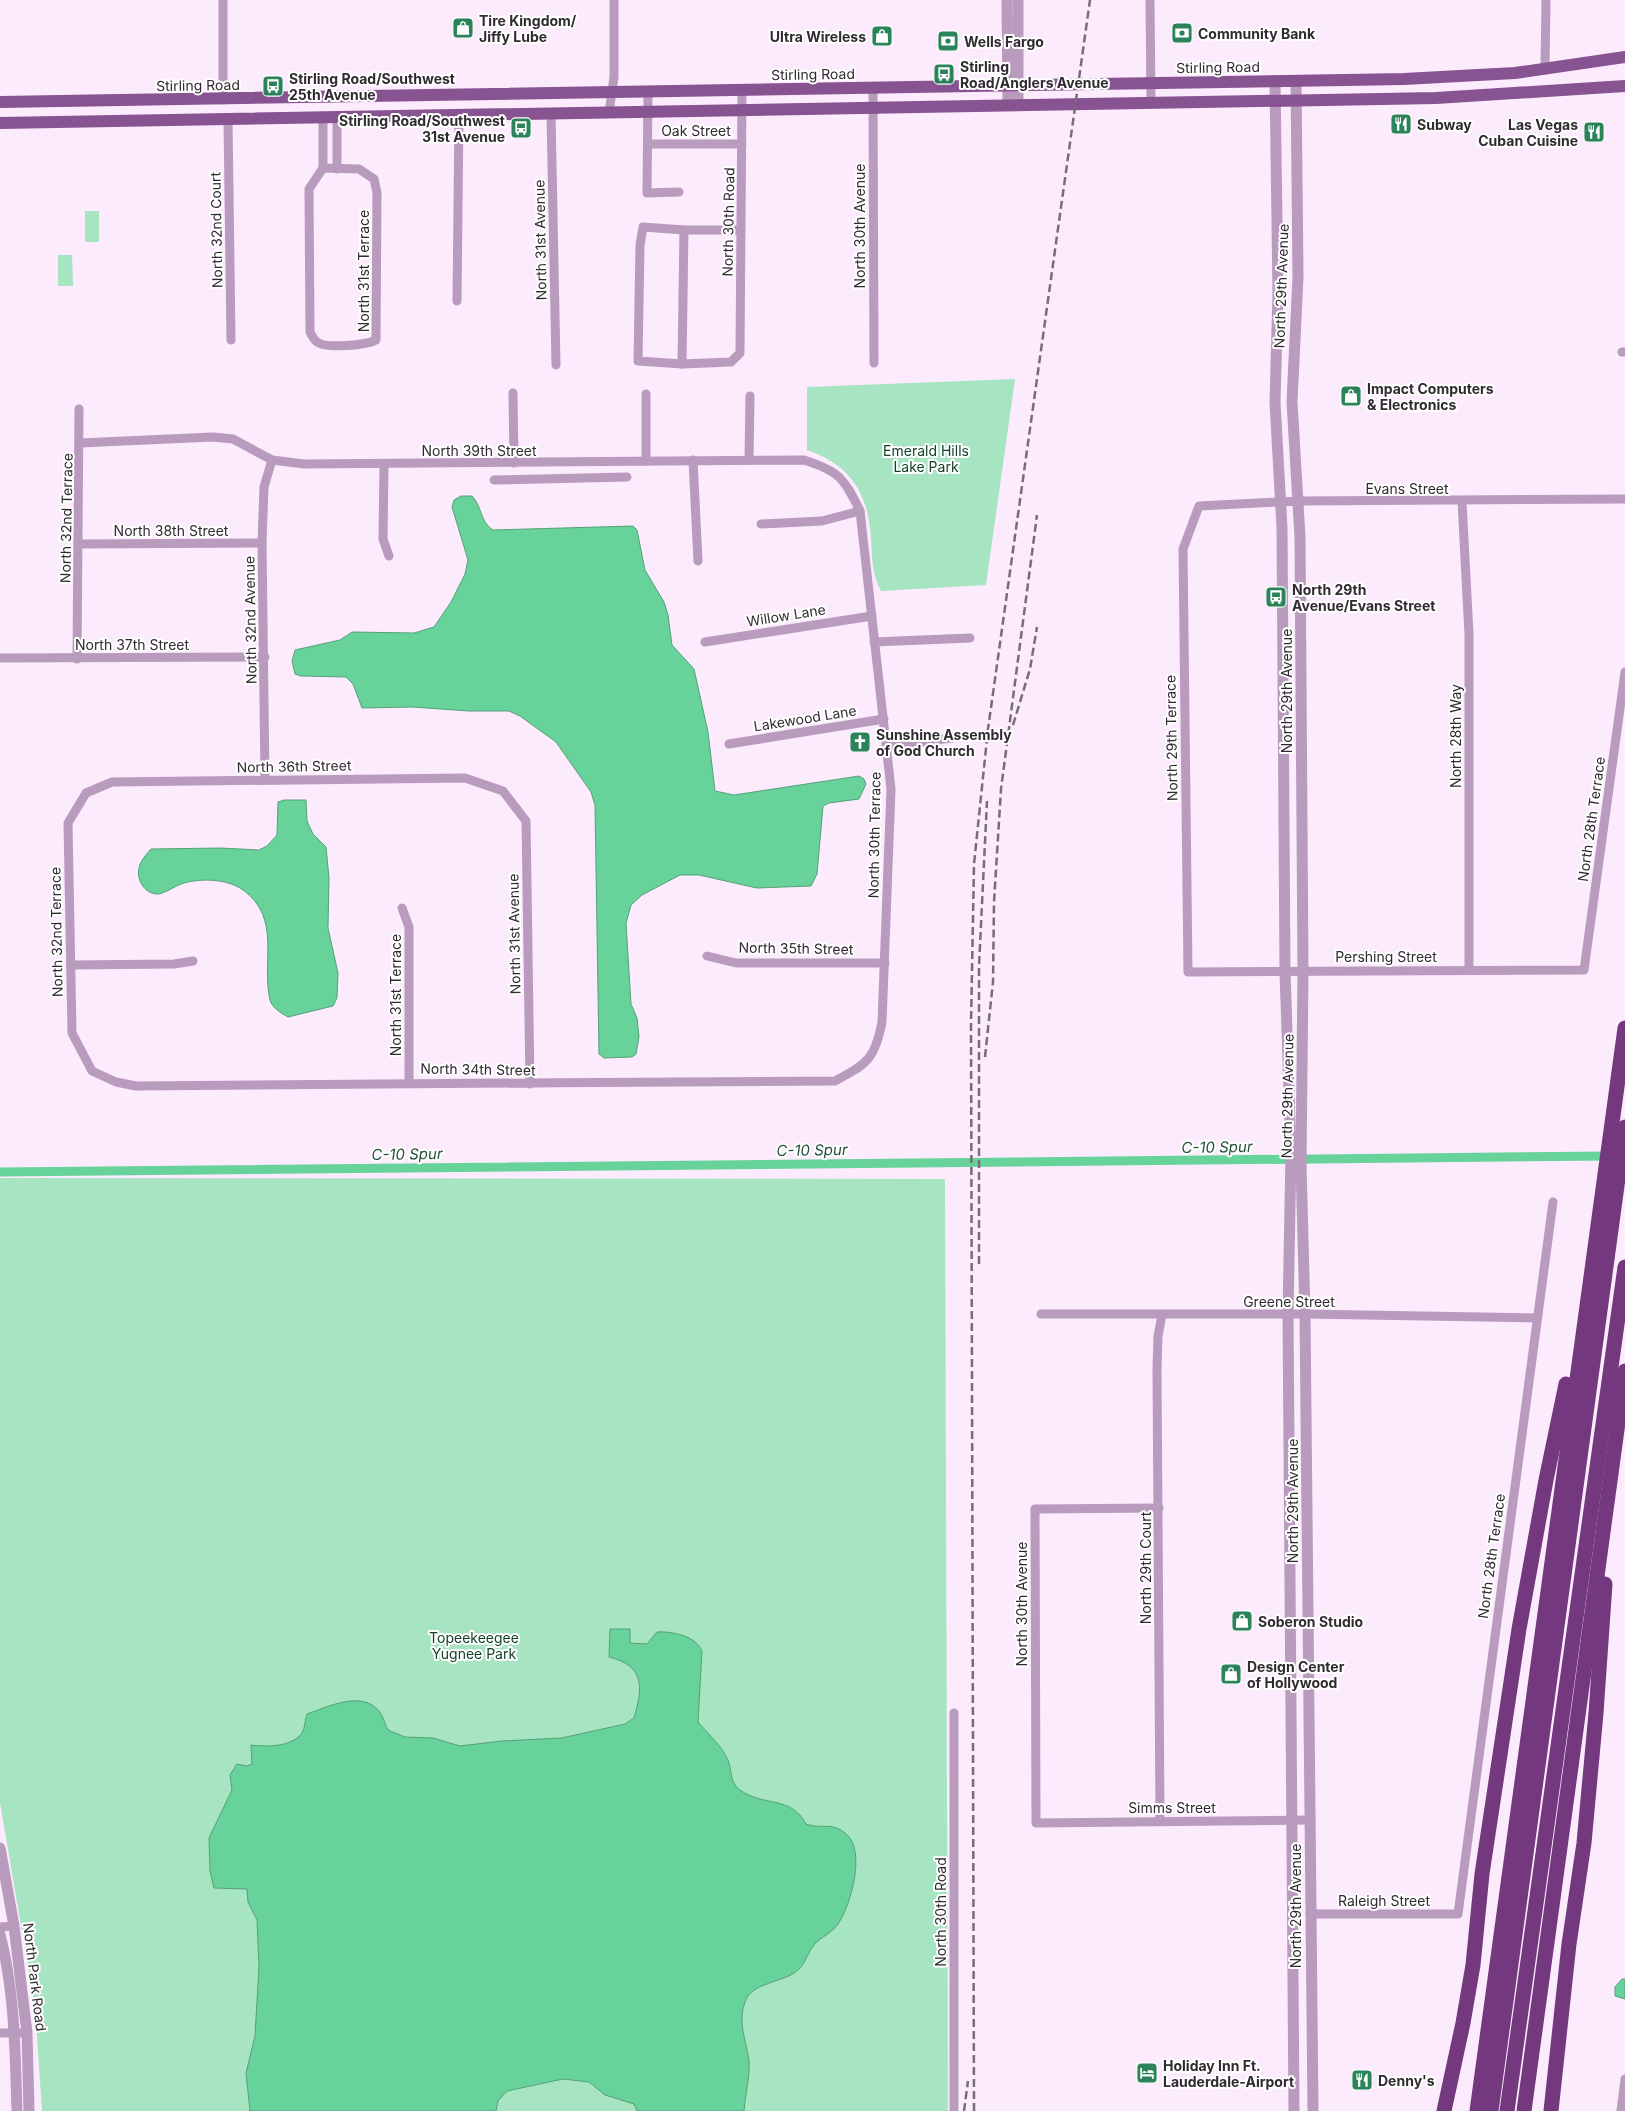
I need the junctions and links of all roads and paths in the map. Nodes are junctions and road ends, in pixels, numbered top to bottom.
1 (223, 0) edge
2 (614, 0) edge
3 (1007, 0) edge
4 (1018, 0) edge
5 (1150, 0) edge
6 (1546, 0) edge
7 (1625, 57) edge
8 (1545, 68) junction
9 (1276, 81) junction
10 (1296, 81) junction
11 (1151, 83) junction
12 (1013, 85) junction
13 (1625, 86) edge
14 (873, 88) junction
15 (742, 91) junction
16 (648, 92) junction
17 (612, 93) junction
18 (254, 99) junction
19 (223, 100) junction
20 (1276, 100) junction
21 (1297, 100) junction
22 (0, 102) edge
23 (1151, 102) junction
24 (1013, 104) junction
25 (873, 107) junction
26 (742, 109) junction
27 (648, 112) junction
28 (609, 113) junction
29 (551, 114) junction
30 (459, 115) junction
31 (323, 116) junction
32 (337, 116) junction
33 (228, 119) junction
34 (192, 120) junction
35 (0, 123) edge
36 (648, 144) junction
37 (742, 144) junction
38 (323, 168) junction
39 (337, 169) junction
40 (680, 192) dead end
41 (684, 230) junction
42 (742, 230) junction
43 (457, 301) dead end
44 (231, 340) dead end
45 (874, 363) dead end
46 (682, 364) junction
47 (556, 365) dead end
48 (513, 393) dead end
49 (646, 394) dead end
50 (750, 396) dead end
51 (79, 408) dead end
52 (80, 443) junction
53 (272, 460) junction
54 (694, 460) junction
55 (749, 460) junction
56 (646, 461) junction
57 (568, 463) junction
58 (514, 464) junction
59 (384, 465) junction
60 (627, 477) dead end
61 (568, 478) junction
62 (494, 480) dead end
63 (1625, 499) edge
64 (1299, 501) junction
65 (1279, 502) junction
66 (1462, 502) junction
67 (1199, 506) joint
68 (860, 511) junction
69 (761, 524) dead end
70 (262, 543) junction
71 (80, 544) junction
72 (390, 556) dead end
73 (698, 561) dead end
74 (872, 616) junction
75 (970, 638) dead end
76 (705, 642) dead end
77 (874, 642) junction
78 (265, 657) junction
79 (0, 658) edge
80 (77, 659) junction
81 (1625, 672) edge
82 (884, 719) junction
83 (958, 738) dead end
84 (729, 744) dead end
85 (887, 747) junction
86 (265, 780) junction
87 (503, 792) joint
88 (86, 793) joint
89 (402, 908) dead end
90 (707, 956) dead end
91 (193, 961) dead end
92 (885, 963) junction
93 (71, 965) junction
94 (1469, 970) junction
95 (1584, 970) joint
96 (1286, 971) junction
97 (1303, 971) junction
98 (1188, 972) joint
99 (1625, 1028) edge
100 (862, 1066) joint
101 (92, 1071) joint
102 (409, 1082) junction
103 (530, 1084) junction
104 (1620, 1132) edge
105 (1296, 1152) junction
106 (1296, 1166) junction
107 (1553, 1202) dead end
108 (1625, 1267) edge
109 (1041, 1314) dead end
110 (1288, 1314) junction
111 (1305, 1314) junction
112 (1162, 1315) junction
113 (1537, 1318) junction
114 (1585, 1318) junction
115 (1625, 1371) edge
116 (1616, 1438) junction
117 (1158, 1508) junction
118 (954, 1713) dead end
119 (1292, 1820) junction
120 (1310, 1820) junction
121 (1160, 1821) junction
122 (1036, 1823) joint
123 (0, 1848) edge
124 (1310, 1914) junction
125 (1458, 1914) joint
126 (14, 1926) junction
127 (0, 1927) edge
128 (0, 1934) edge
129 (0, 2033) edge
130 (15, 2033) junction
131 (27, 2033) junction
132 (1625, 2079) edge
133 (17, 2111) edge
134 (29, 2111) edge
135 (954, 2111) edge
136 (1294, 2111) edge
137 (1312, 2111) edge
138 (1444, 2111) edge
139 (1477, 2111) edge
140 (1491, 2111) edge
141 (1507, 2111) edge
142 (1524, 2111) edge
143 (1551, 2111) edge
144 (1621, 2111) edge

1 - 19 street
2 - 17 street
3 - 12 street
4 - 12 street
5 - 11 street
6 - 8 street
7 - 8 main road, Stirling Road
8 - 10 main road, Stirling Road
9 - 10 main road, Stirling Road
9 - 11 main road, Stirling Road
9 - 20 street, North 29th Avenue
10 - 21 street, North 29th Avenue
11 - 12 main road, Stirling Road
11 - 23 street
12 - 14 main road, Stirling Road
12 - 24 street
13 - 21 main road
14 - 15 main road, Stirling Road
14 - 25 street, North 30th Avenue
15 - 16 main road, Stirling Road
15 - 26 street, North 30th Road
16 - 17 main road, Stirling Road
16 - 27 street
17 - 18 main road, Stirling Road
17 - 28 street
18 - 19 main road, Stirling Road
18 - 33 main road
19 - 22 main road, Stirling Road
19 - 34 main road
20 - 21 main road
20 - 23 main road
20 - 65 street, North 29th Avenue
21 - 64 street, North 29th Avenue
23 - 24 main road
24 - 25 main road
25 - 26 main road
25 - 45 street, North 30th Avenue
26 - 27 main road
26 - 37 street, North 30th Road
27 - 28 main road
27 - 36 street
28 - 29 main road
29 - 30 main road
29 - 47 street, North 31st Avenue
30 - 32 main road
30 - 43 street
31 - 32 main road
31 - 33 main road
31 - 38 street
32 - 39 street
33 - 34 main road
33 - 44 street, North 32nd Court
34 - 35 main road
36 - 37 street, Oak Street
36 - 40 street
37 - 42 street, North 30th Road
38 - 39 street, North 31st Terrace
38 - 39 street, North 31st Terrace
41 - 42 street
41 - 46 street
41 - 46 street
42 - 46 street, North 30th Road
48 - 58 street
49 - 56 street
50 - 55 street
51 - 52 street, North 32nd Terrace
52 - 53 street, North 39th Street
52 - 71 street, North 32nd Terrace
53 - 59 street, North 39th Street
53 - 70 street, North 32nd Avenue
54 - 55 street, North 39th Street
54 - 56 street, North 39th Street
54 - 73 street
55 - 68 street, North 39th Street
56 - 57 street, North 39th Street
57 - 58 street, North 39th Street
57 - 61 street
58 - 59 street, North 39th Street
59 - 72 street
60 - 61 street
61 - 62 street
63 - 66 street, Evans Street
64 - 65 street, Evans Street
64 - 66 street, Evans Street
64 - 97 street, North 29th Avenue
65 - 67 street, Evans Street
65 - 96 street, North 29th Avenue
66 - 94 street, North 28th Way
67 - 98 street, North 29th Terrace
68 - 69 street
68 - 74 street, North 30th Terrace
70 - 71 street, North 38th Street
70 - 78 street, North 32nd Avenue
71 - 80 street, North 32nd Terrace
74 - 76 street, Willow Lane
74 - 77 street, North 30th Terrace
75 - 77 street
77 - 82 street, North 30th Terrace
78 - 80 street, North 37th Street
78 - 86 street, North 32nd Avenue
79 - 80 street, North 37th Street
81 - 95 street, North 28th Terrace
82 - 84 street, Lakewood Lane
82 - 85 street, North 30th Terrace
83 - 85 street
85 - 92 street, North 30th Terrace
86 - 87 street, North 36th Street
86 - 88 street, North 36th Street
87 - 103 street, North 31st Avenue
88 - 93 street, North 32nd Terrace
89 - 102 street, North 31st Terrace
90 - 92 street, North 35th Street
91 - 93 street
92 - 100 street, North 30th Terrace
93 - 101 street, North 32nd Terrace
94 - 95 street, Pershing Street
94 - 97 street, Pershing Street
96 - 97 street, Pershing Street
96 - 98 street, Pershing Street
96 - 105 street, North 29th Avenue
97 - 105 street, North 29th Avenue
99 - 104 highway
100 - 103 street, North 34th Street
101 - 102 street, North 34th Street
102 - 103 street, North 34th Street
104 - 114 highway
104 - 140 highway
105 - 106 street, North 29th Avenue
106 - 110 street, North 29th Avenue
106 - 111 street, North 29th Avenue
107 - 113 street, North 28th Terrace
108 - 141 highway
109 - 112 street, Greene Street
110 - 111 street, Greene Street
110 - 112 street, Greene Street
110 - 119 street, North 29th Avenue
111 - 113 street, Greene Street
111 - 120 street, North 29th Avenue
112 - 117 street, North 29th Court
113 - 125 street, North 28th Terrace
114 - 138 highway
114 - 139 highway
115 - 116 highway
116 - 142 highway
116 - 143 highway
117 - 121 street, North 29th Court
117 - 122 street, North 30th Avenue
118 - 135 street, North 30th Road
119 - 120 street, Simms Street
119 - 121 street, Simms Street
119 - 136 street, North 29th Avenue
120 - 124 street, North 29th Avenue
121 - 122 street, Simms Street
123 - 126 street, North Park Road
124 - 125 street, Raleigh Street
124 - 137 street, North 29th Avenue
126 - 127 street
126 - 131 street, North Park Road
128 - 130 street, North Park Road
129 - 130 street
130 - 131 street
130 - 133 street, North Park Road
131 - 134 street, North Park Road
132 - 144 street

